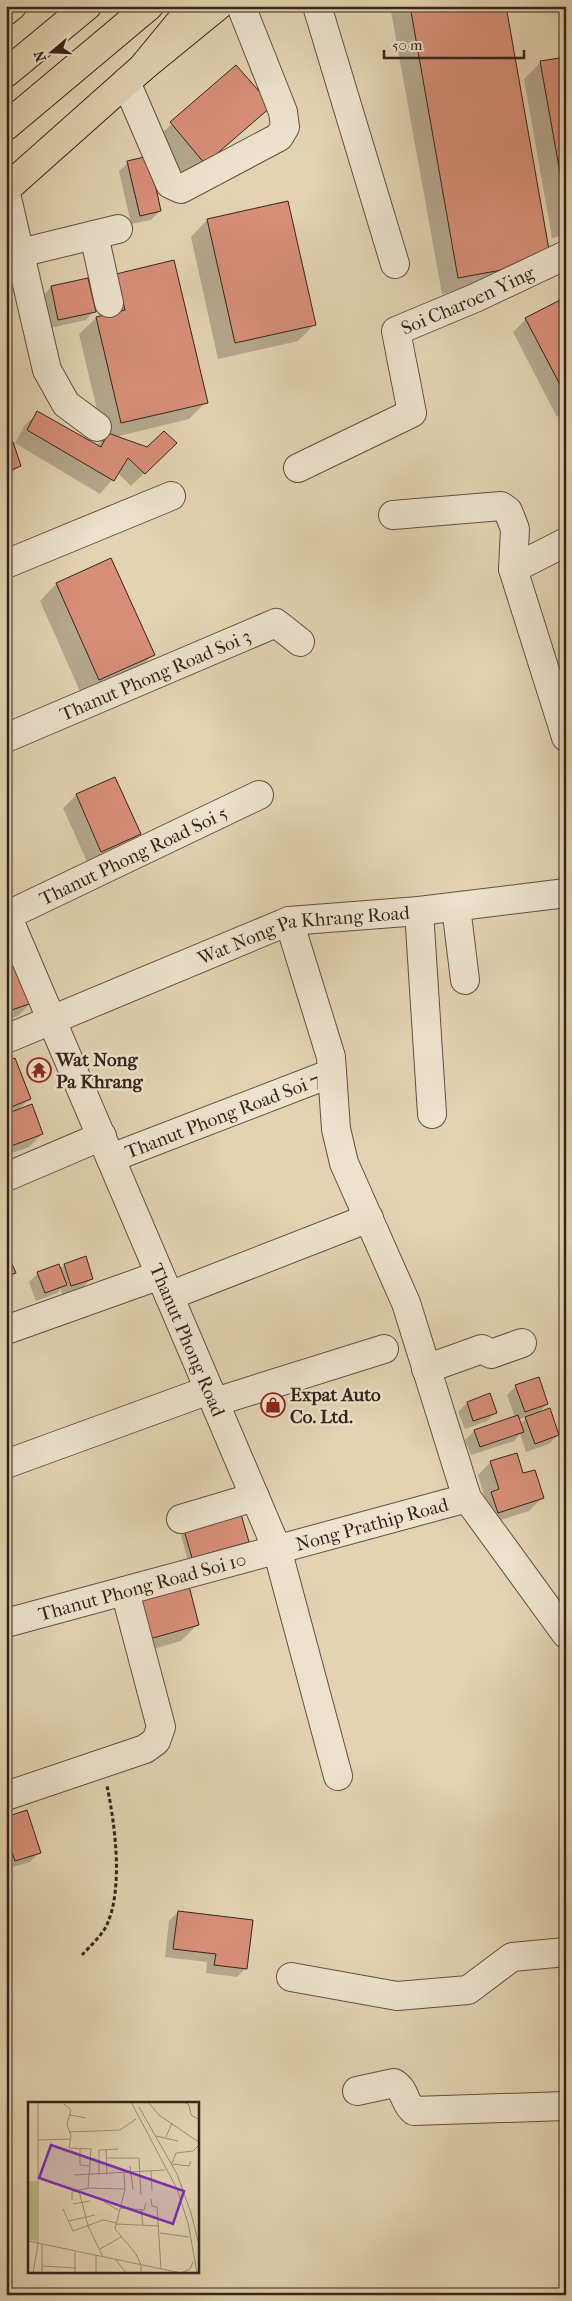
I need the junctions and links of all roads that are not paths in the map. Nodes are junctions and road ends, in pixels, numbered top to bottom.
1 (12, 6) edge
2 (87, 6) edge
3 (150, 6) edge
4 (193, 6) edge
5 (218, 6) edge
6 (241, 6) edge
7 (317, 6) edge
8 (6, 11) edge
9 (6, 73) edge
10 (134, 75) junction
11 (6, 126) edge
12 (6, 189) edge
13 (6, 194) edge
14 (20, 253) junction
15 (566, 255) edge
16 (395, 264) dead end
17 (109, 303) dead end
18 (97, 427) dead end
19 (298, 468) dead end
20 (172, 496) dead end
21 (393, 515) dead end
22 (566, 542) edge
23 (6, 564) edge
24 (513, 570) junction
25 (300, 642) dead end
26 (566, 737) edge
27 (6, 738) edge
28 (259, 795) dead end
29 (566, 893) edge
30 (456, 907) junction
31 (419, 911) junction
32 (7, 915) edge
33 (299, 920) junction
34 (465, 980) dead end
35 (52, 1020) junction
36 (6, 1039) edge
37 (332, 1073) junction
38 (432, 1114) dead end
39 (106, 1147) junction
40 (6, 1177) edge
41 (369, 1218) junction
42 (165, 1285) junction
43 (6, 1330) edge
44 (522, 1342) dead end
45 (384, 1349) dead end
46 (426, 1369) junction
47 (212, 1396) junction
48 (6, 1464) edge
49 (255, 1496) junction
50 (467, 1498) junction
51 (181, 1519) dead end
52 (277, 1549) junction
53 (125, 1591) junction
54 (6, 1623) edge
55 (564, 1629) edge
56 (338, 1776) dead end
57 (6, 1796) edge
58 (566, 1952) edge
59 (291, 1977) dead end
60 (357, 2091) dead end
61 (566, 2106) edge

1 - 8 main road
2 - 9 main road
3 - 11 main road
4 - 10 main road
5 - 10 main road
6 - 10 street
7 - 16 street
10 - 12 main road
13 - 14 street
14 - 17 street
14 - 18 street
15 - 19 street, Soi Charoen Ying
20 - 23 street
21 - 24 street
22 - 24 street
24 - 26 street
25 - 27 street, Thanut Phong Road Soi 3
28 - 32 street, Thanut Phong Road Soi 5
29 - 30 street, Wat Nong Pa Khrang Road
30 - 31 street, Wat Nong Pa Khrang Road
30 - 34 street
31 - 33 street, Wat Nong Pa Khrang Road
31 - 38 street
32 - 35 street, Thanut Phong Road
33 - 35 street, Wat Nong Pa Khrang Road
33 - 37 street
35 - 36 street, Wat Nong Pa Khrang Road
35 - 39 street, Thanut Phong Road
37 - 39 street, Thanut Phong Road Soi 7
37 - 41 street
39 - 40 street, Thanut Phong Road Soi 7
39 - 42 street, Thanut Phong Road
41 - 42 street
41 - 46 street
42 - 43 street
42 - 47 street, Thanut Phong Road
44 - 46 street
45 - 47 street
46 - 50 street
47 - 48 street
47 - 49 street, Thanut Phong Road
49 - 51 street
49 - 52 street, Thanut Phong Road
50 - 52 street, Nong Prathip Road
50 - 55 street
52 - 53 street, Thanut Phong Road Soi 10
52 - 56 street, Thanut Phong Road
53 - 54 street, Thanut Phong Road Soi 10
53 - 57 street
58 - 59 street
60 - 61 street

